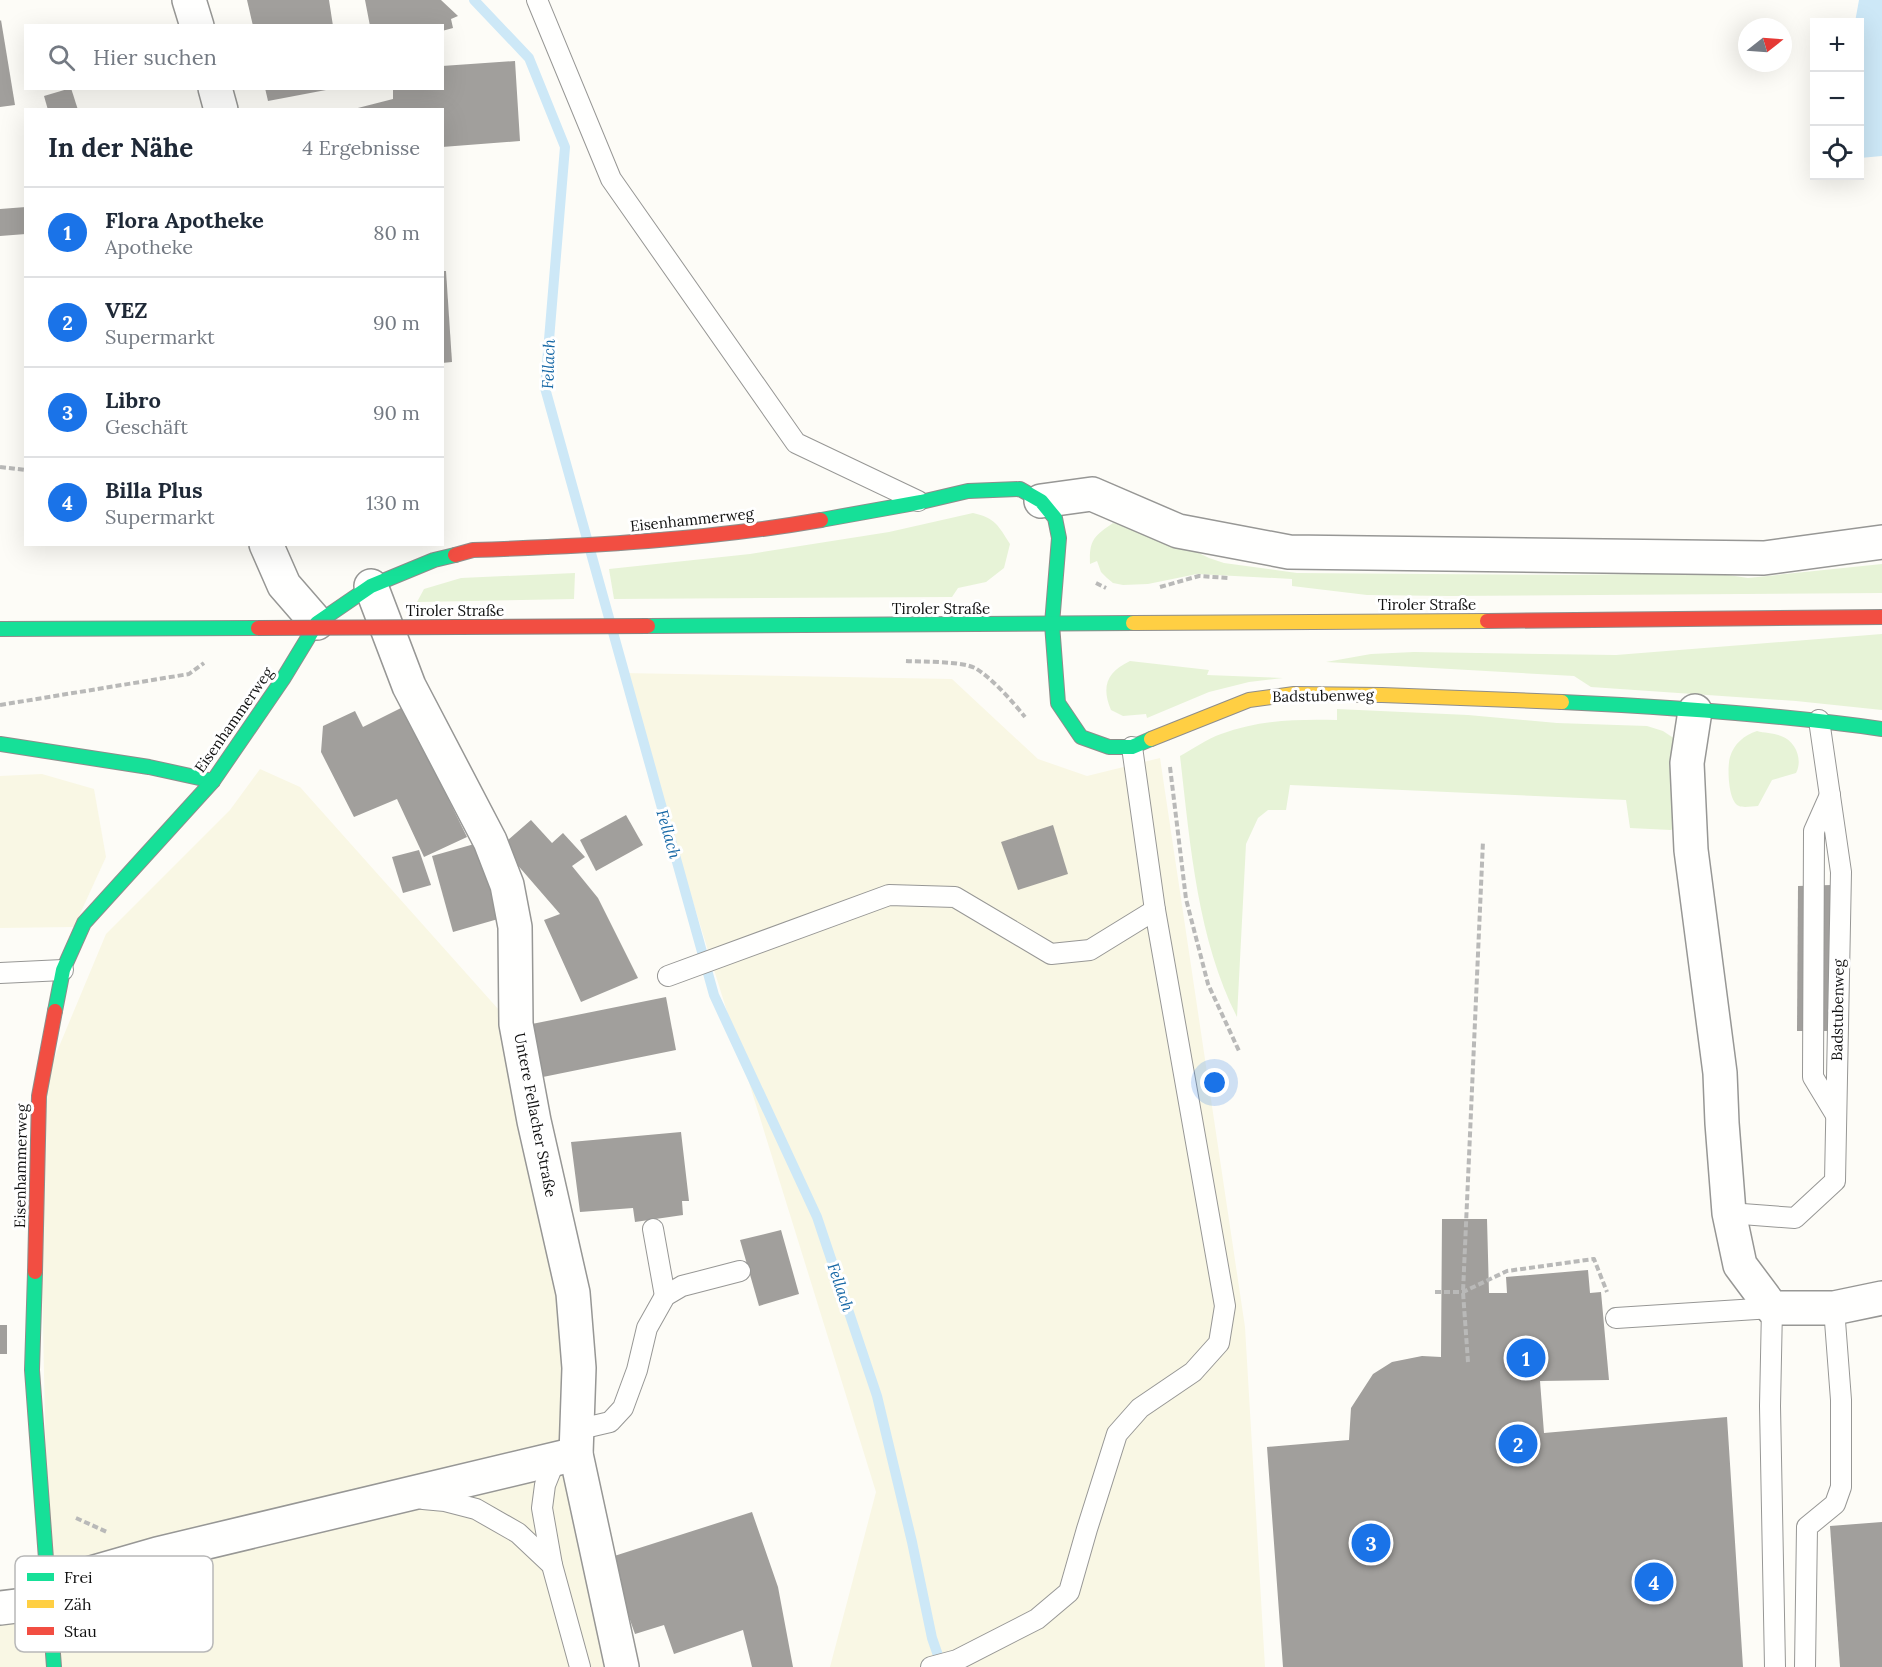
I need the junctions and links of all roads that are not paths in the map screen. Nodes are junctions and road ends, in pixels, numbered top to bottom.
1 (189, 0) edge
2 (537, 0) edge
3 (196, 24) edge
4 (216, 90) edge
5 (221, 108) edge
6 (1041, 501) junction
7 (921, 502) junction
8 (1882, 542) edge
9 (267, 546) edge
10 (371, 586) junction
11 (1882, 616) edge
12 (317, 623) junction
13 (1052, 624) junction
14 (0, 629) edge
15 (1695, 711) junction
16 (1819, 720) junction
17 (1882, 729) edge
18 (0, 744) edge
19 (1132, 747) junction
20 (213, 781) junction
21 (1155, 910) junction
22 (63, 970) junction
23 (0, 973) edge
24 (675, 973) dead end
25 (1729, 1213) junction
26 (652, 1229) dead end
27 (740, 1271) dead end
28 (665, 1296) junction
29 (1882, 1298) edge
30 (1773, 1308) junction
31 (1834, 1308) junction
32 (1616, 1318) road end
33 (569, 1448) junction
34 (402, 1497) junction
35 (46, 1556) edge
36 (150, 1556) edge
37 (552, 1565) junction
38 (15, 1606) edge
39 (0, 1608) edge
40 (53, 1652) edge
41 (54, 1667) edge
42 (580, 1667) edge
43 (622, 1667) edge
44 (931, 1667) edge
45 (1775, 1667) edge
46 (1805, 1667) edge

1 - 3 street
2 - 7 lane
4 - 5 street
6 - 7 street, Eisenhammerweg
6 - 8 street
6 - 13 street
7 - 10 street, Eisenhammerweg
9 - 12 street
10 - 12 street, Eisenhammerweg
10 - 33 street, Untere Fellacher Straße
11 - 13 street, Tiroler Straße
12 - 20 street, Eisenhammerweg
13 - 14 street, Tiroler Straße, bridge
13 - 19 street, Badstubenweg
15 - 16 street, Badstubenweg
15 - 19 street, Badstubenweg
15 - 25 street
16 - 17 street, Badstubenweg
16 - 25 lane
18 - 20 street
19 - 21 lane
20 - 22 street, Eisenhammerweg
21 - 24 lane
21 - 44 lane
22 - 23 lane
22 - 35 street, Eisenhammerweg
25 - 30 street
26 - 28 lane
27 - 28 lane
28 - 33 lane
29 - 31 street
30 - 31 street
30 - 32 lane
30 - 45 lane
31 - 46 lane
33 - 34 street
33 - 37 lane
33 - 43 street, Untere Fellacher Straße
34 - 36 street
34 - 37 lane
37 - 42 lane
38 - 39 street
40 - 41 street, Eisenhammerweg

